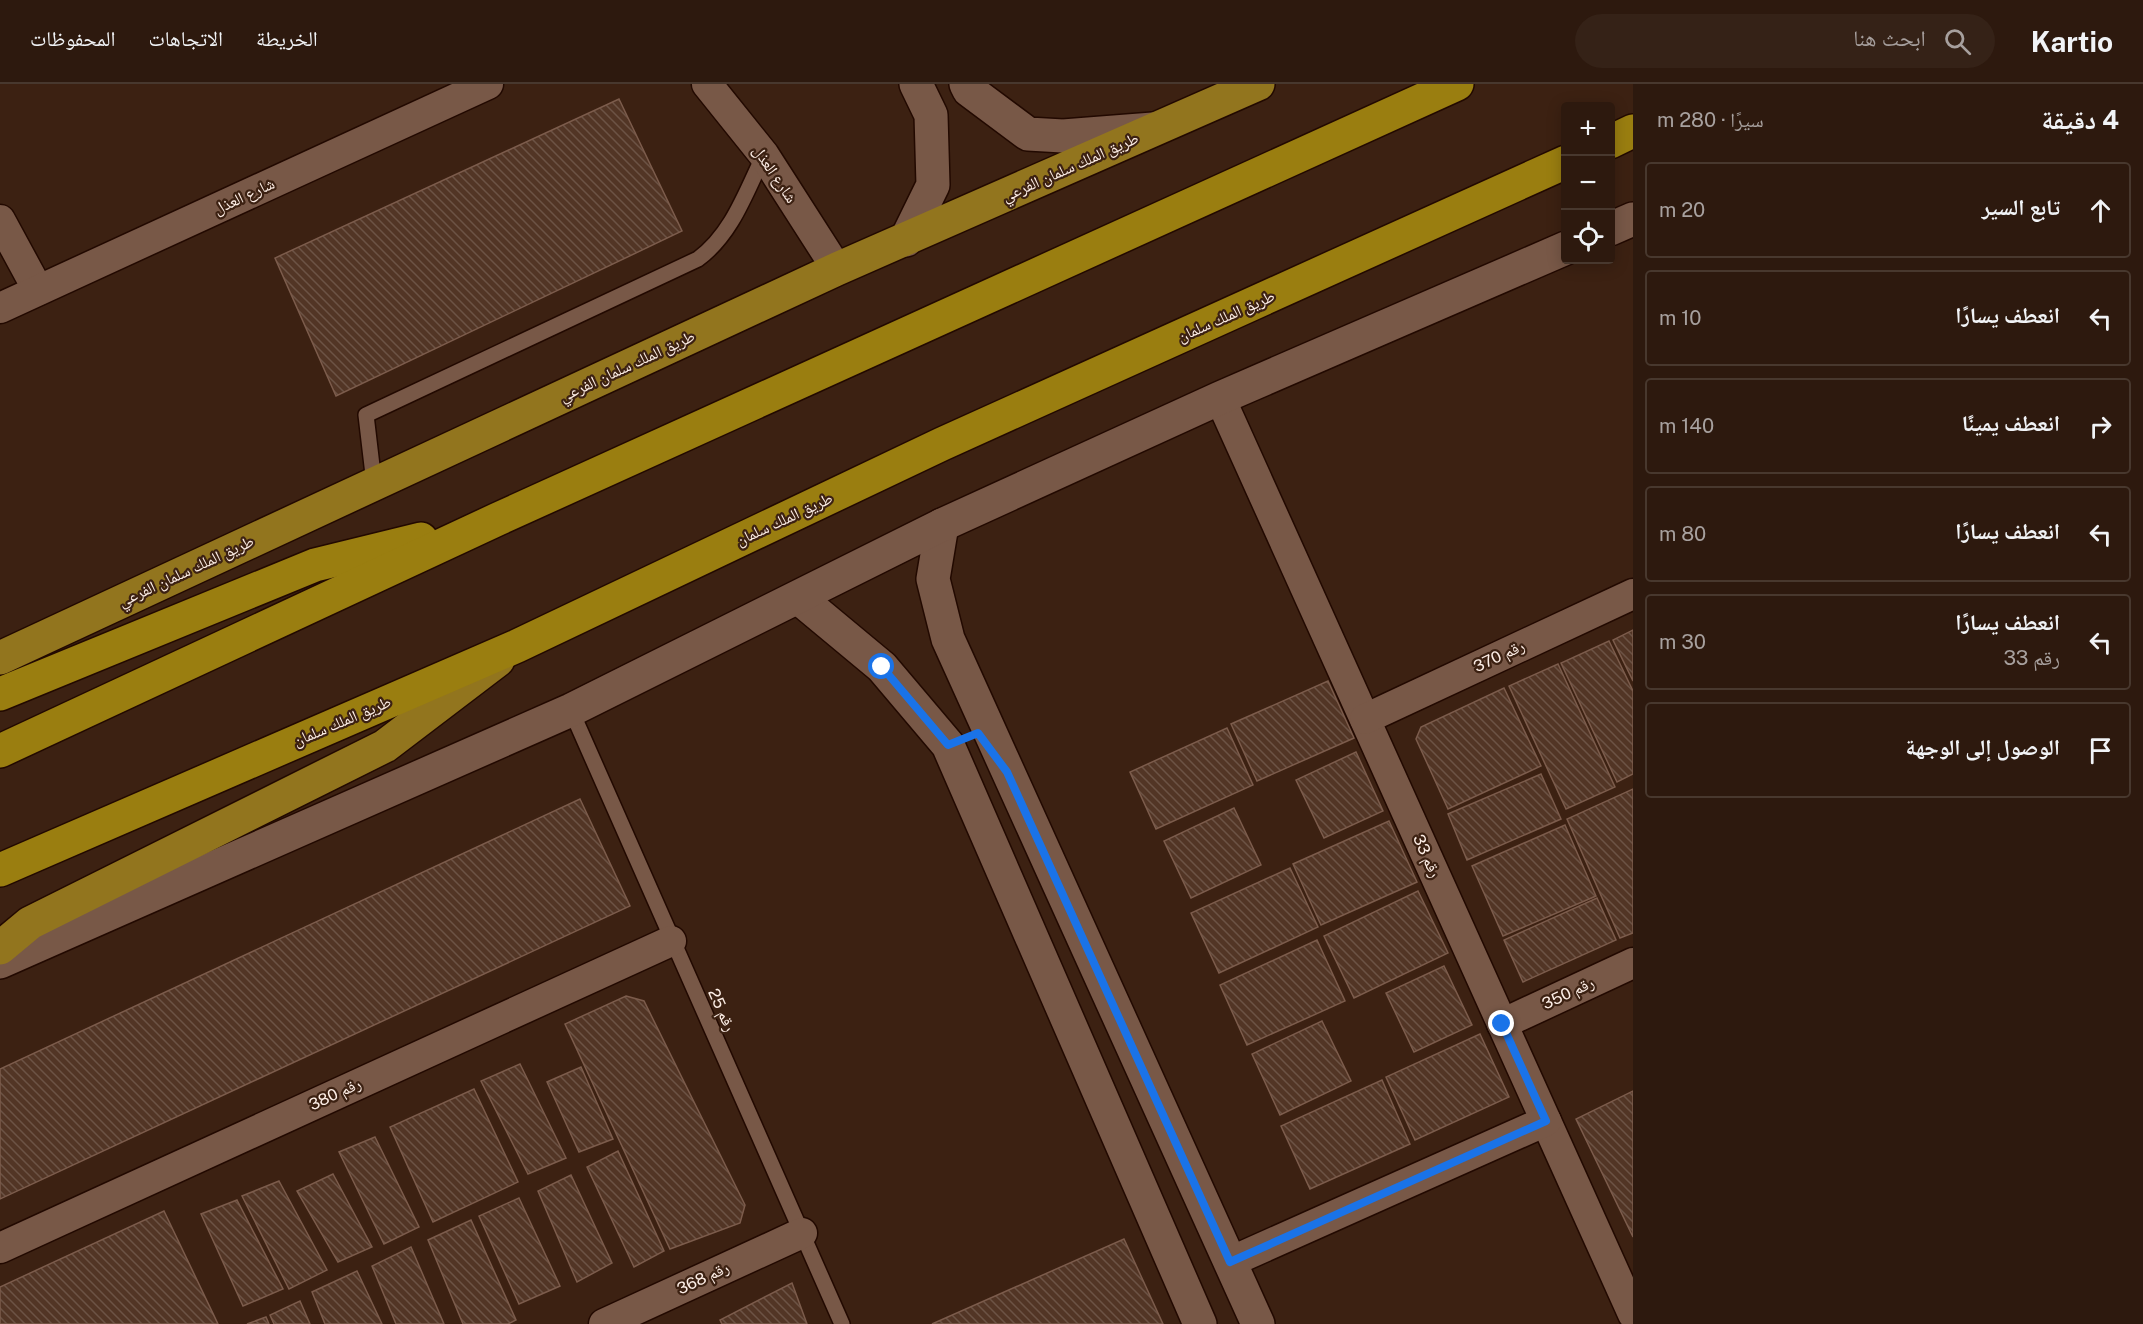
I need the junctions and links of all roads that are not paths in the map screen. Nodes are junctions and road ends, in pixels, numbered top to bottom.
1 (488, 84) edge
2 (707, 84) edge
3 (916, 84) edge
4 (966, 84) edge
5 (1258, 84) edge
6 (1457, 84) edge
7 (1157, 128) junction
8 (1633, 131) edge
9 (1615, 140) edge
10 (764, 154) junction
11 (1561, 164) edge
12 (1633, 219) edge
13 (0, 220) edge
14 (1615, 227) edge
15 (906, 240) junction
16 (1561, 250) edge
17 (837, 269) junction
18 (38, 290) junction
19 (0, 308) edge
20 (1220, 399) junction
21 (374, 483) junction
22 (498, 519) junction
23 (942, 525) junction
24 (1633, 594) edge
25 (799, 598) junction
26 (517, 646) junction
27 (0, 658) edge
28 (961, 665) junction
29 (882, 667) junction
30 (0, 694) edge
31 (571, 710) junction
32 (1365, 718) junction
33 (948, 745) junction
34 (0, 751) edge
35 (1007, 772) junction
36 (0, 870) edge
37 (670, 941) junction
38 (0, 948) edge
39 (0, 962) edge
40 (1633, 963) edge
41 (1502, 1024) junction
42 (1546, 1121) junction
43 (802, 1233) junction
44 (0, 1248) edge
45 (1230, 1262) junction
46 (1633, 1314) edge
47 (604, 1324) edge
48 (842, 1324) edge
49 (1200, 1324) edge
50 (1258, 1324) edge

1 - 18 street, شارع العذل
2 - 10 street, شارع العذل
3 - 15 street
4 - 7 street
5 - 7 main road, طريق الملك سلمان الفرعي
6 - 22 highway
7 - 15 main road, طريق الملك سلمان الفرعي
8 - 9 highway
10 - 17 street, شارع العذل
10 - 21 lane
11 - 26 highway, طريق الملك سلمان
12 - 14 street
13 - 18 street
15 - 17 main road, طريق الملك سلمان الفرعي
16 - 20 street
17 - 21 main road, طريق الملك سلمان الفرعي
18 - 19 street, شارع العذل
20 - 23 street
20 - 32 street, رقم 33
21 - 27 main road, طريق الملك سلمان الفرعي
22 - 30 highway
22 - 34 highway
23 - 25 street
23 - 28 street
24 - 32 street, رقم 370
25 - 29 street
25 - 31 street
26 - 36 highway, طريق الملك سلمان
26 - 38 main road
28 - 29 street
28 - 35 street
29 - 33 street
31 - 37 lane, رقم 25
31 - 39 street
32 - 41 street, رقم 33
33 - 35 street
33 - 49 street
35 - 45 street
37 - 43 lane, رقم 25
37 - 44 street, رقم 380
40 - 41 street, رقم 350
41 - 42 street, رقم 33
42 - 45 street
42 - 46 street, رقم 33
43 - 47 street, رقم 368
43 - 48 lane, رقم 25
45 - 50 street

